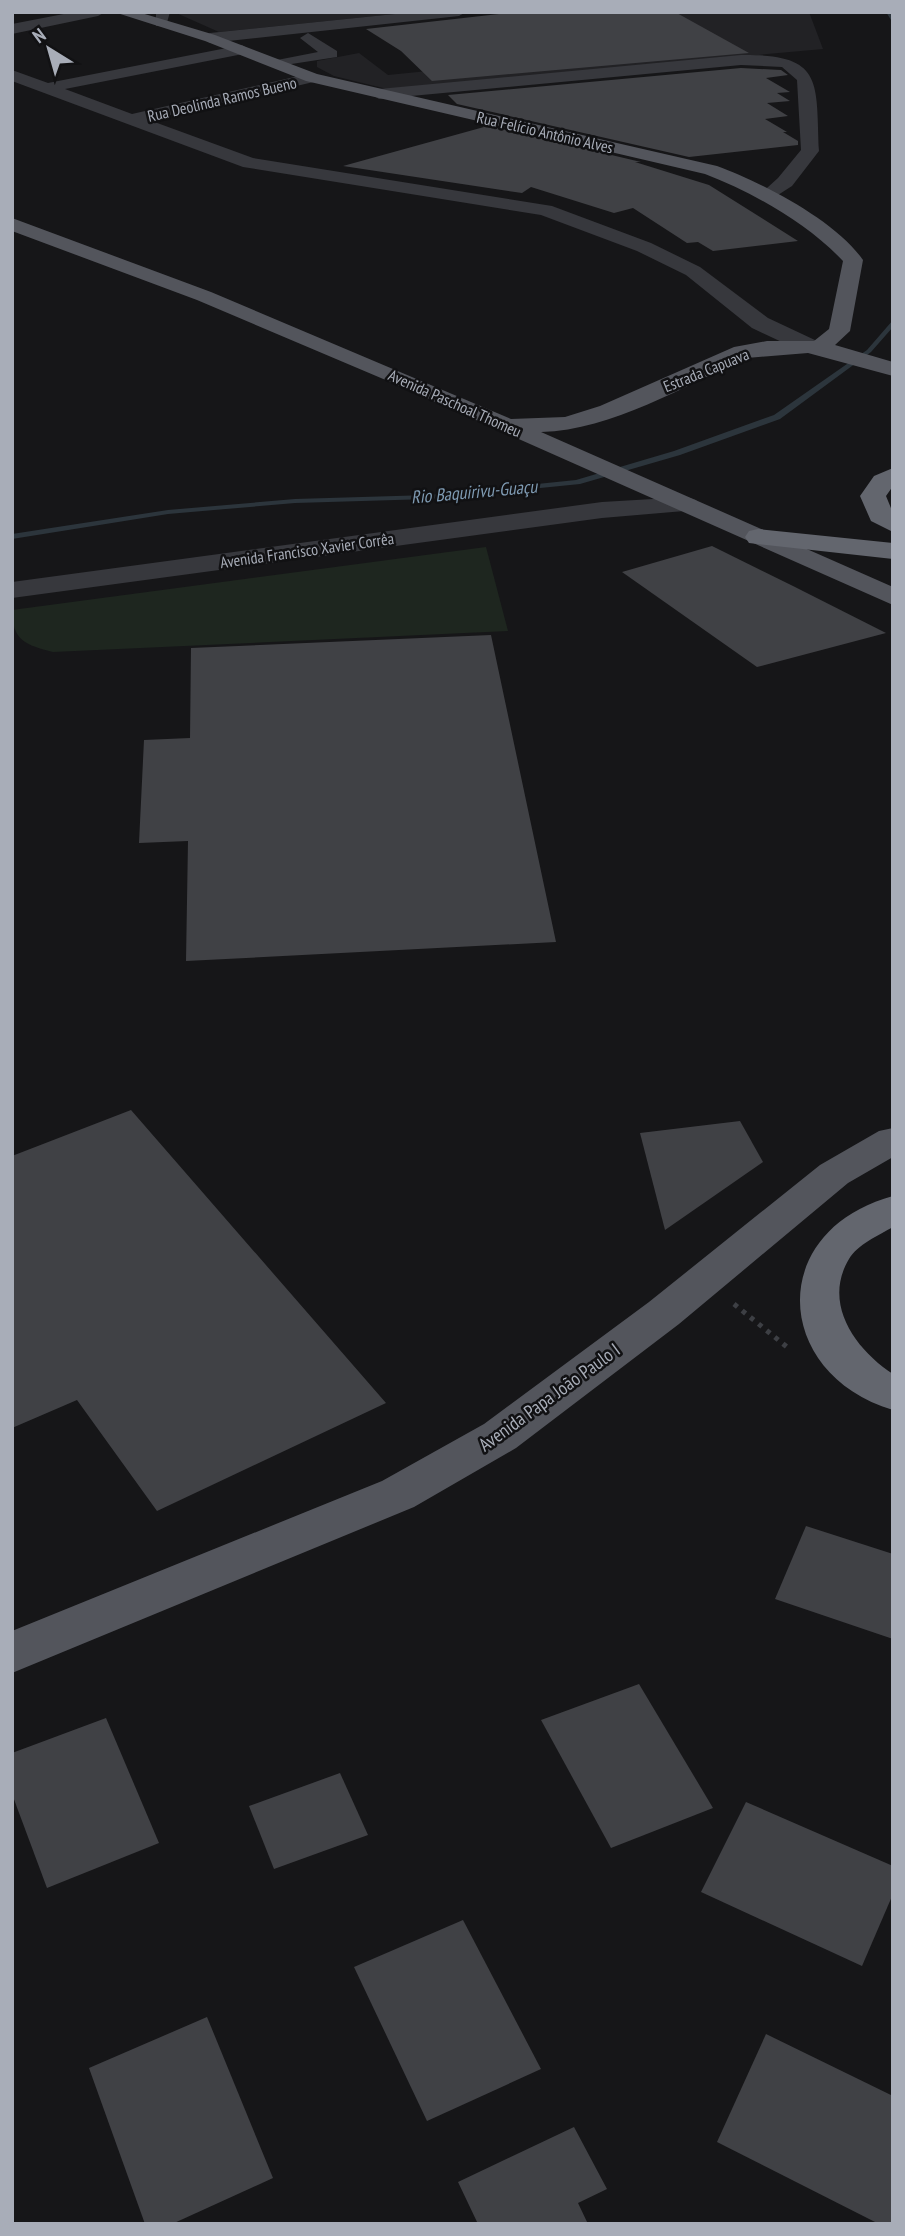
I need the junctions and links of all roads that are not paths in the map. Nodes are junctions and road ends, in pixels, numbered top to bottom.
1 (98, 12) edge
2 (121, 12) edge
3 (459, 12) edge
4 (162, 17) edge
5 (12, 29) edge
6 (210, 38) junction
7 (308, 38) dead end
8 (242, 50) junction
9 (278, 64) junction
10 (12, 75) edge
11 (312, 78) junction
12 (47, 88) junction
13 (379, 94) junction
14 (132, 120) junction
15 (767, 196) junction
16 (12, 224) edge
17 (760, 323) junction
18 (822, 350) junction
19 (742, 352) junction
20 (884, 366) edge
21 (608, 411) junction
22 (505, 425) junction
23 (576, 457) junction
24 (893, 475) edge
25 (654, 490) junction
26 (687, 505) junction
27 (602, 510) junction
28 (893, 524) edge
29 (758, 537) junction
30 (893, 551) edge
31 (12, 590) edge
32 (893, 597) edge
33 (893, 1140) edge
34 (893, 1209) edge
35 (893, 1394) edge
36 (12, 1653) edge

1 - 5 street
2 - 4 main road, Rua Felício Antônio Alves
3 - 6 street
4 - 6 main road, Rua Felício Antônio Alves
6 - 8 main road, Rua Felício Antônio Alves
7 - 9 street
8 - 9 main road, Rua Felício Antônio Alves
8 - 12 street
9 - 11 main road, Rua Felício Antônio Alves
10 - 12 street
11 - 13 main road, Rua Felício Antônio Alves
11 - 14 street, Rua Deolinda Ramos Bueno
12 - 14 street
13 - 15 main road, Rua Felício Antônio Alves
13 - 15 street
14 - 17 street
15 - 18 main road, Rua Felício Antônio Alves
16 - 22 main road, Avenida Paschoal Thomeu
17 - 18 street
17 - 19 main road
18 - 19 main road, Estrada Capuava
18 - 20 main road, Estrada Capuava
19 - 21 main road, Estrada Capuava
21 - 22 main road, Estrada Capuava
21 - 23 main road, Estrada Capuava
22 - 23 main road, Avenida Paschoal Thomeu
23 - 25 main road, Avenida Paschoal Thomeu
24 - 28 highway
25 - 26 main road, Avenida Paschoal Thomeu
25 - 27 street, Avenida Francisco Xavier Corrêa
26 - 27 street, Avenida Francisco Xavier Corrêa
26 - 29 main road, Avenida Paschoal Thomeu
27 - 31 street, Avenida Francisco Xavier Corrêa
29 - 30 highway
29 - 32 main road, Avenida Paschoal Thomeu
33 - 36 main road, Avenida Papa João Paulo I
34 - 35 highway

